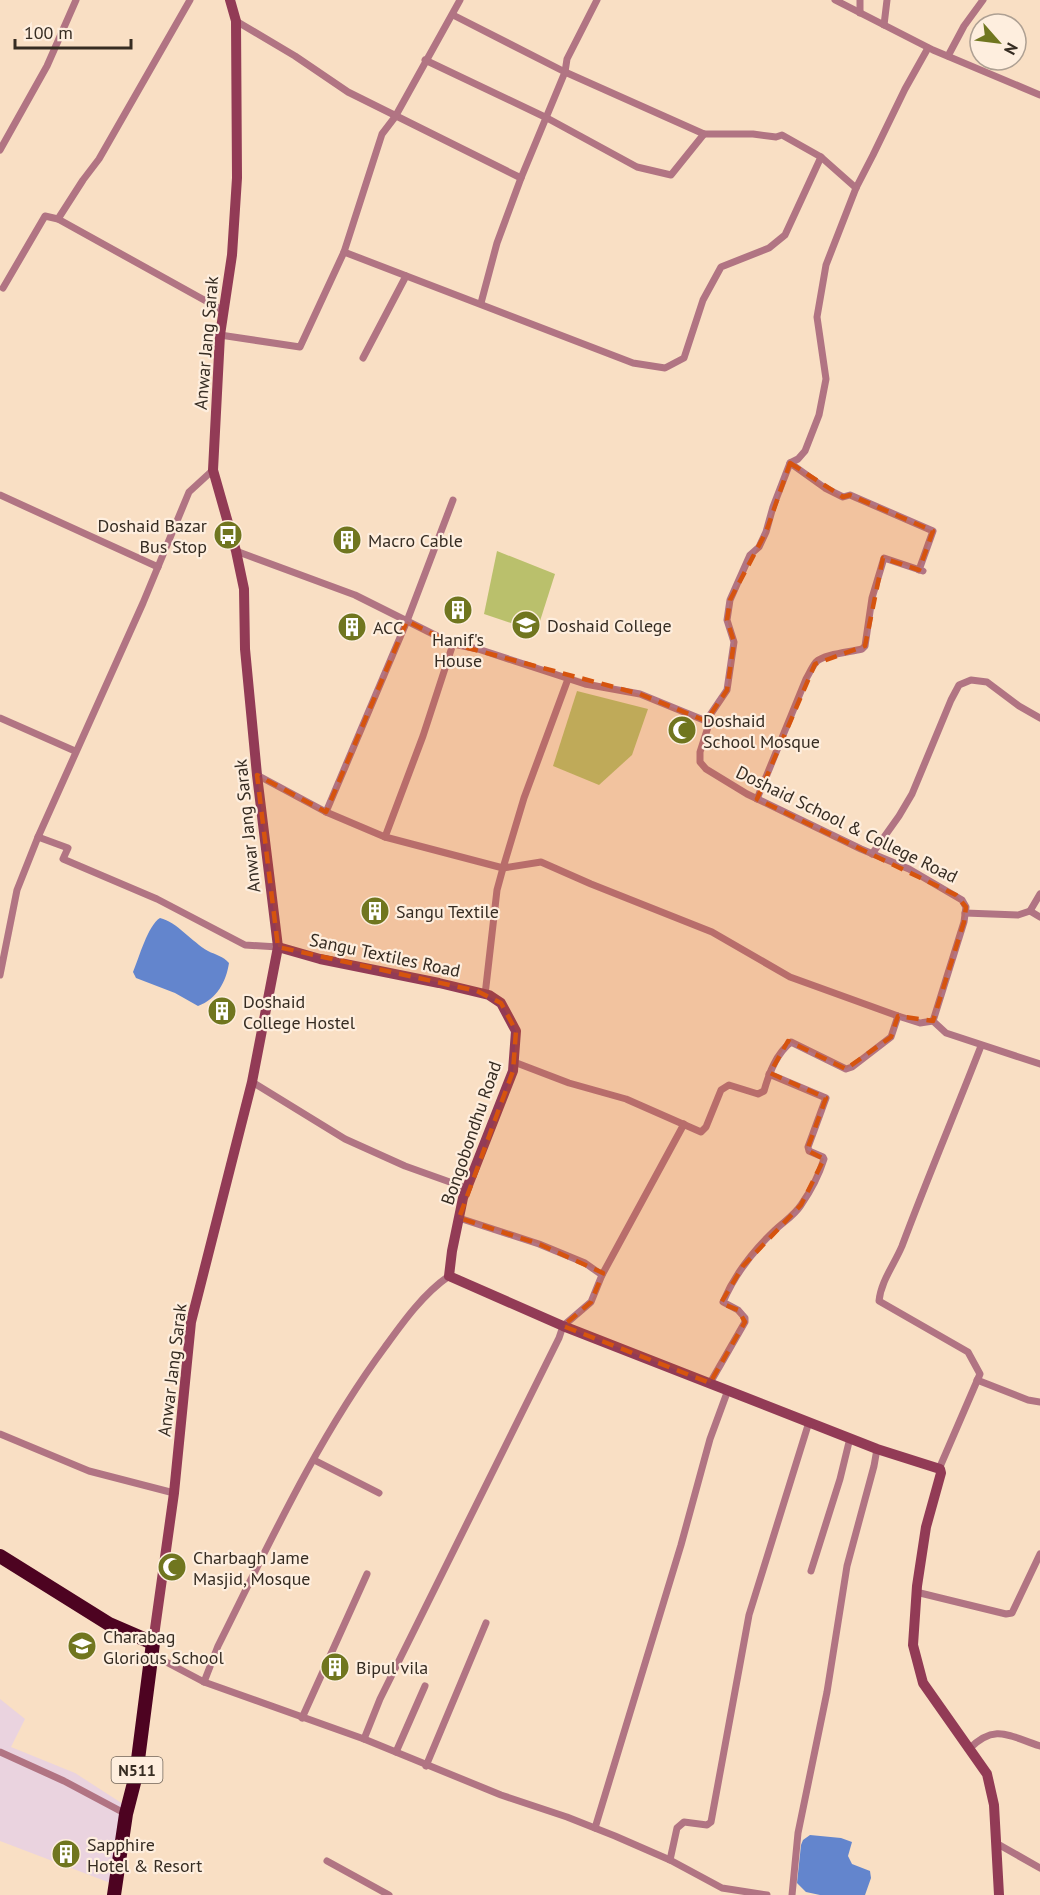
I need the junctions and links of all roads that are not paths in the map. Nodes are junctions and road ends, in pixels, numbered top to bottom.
1 (76, 0) edge
2 (190, 0) edge
3 (230, 0) edge
4 (460, 0) edge
5 (597, 0) edge
6 (860, 0) edge
7 (887, 0) edge
8 (983, 0) edge
9 (840, 1) edge
10 (860, 13) junction
11 (453, 15) junction
12 (236, 21) junction
13 (884, 25) junction
14 (928, 48) junction
15 (948, 56) junction
16 (425, 60) junction
17 (565, 72) junction
18 (1040, 94) edge
19 (395, 117) junction
20 (547, 118) junction
21 (704, 134) junction
22 (0, 150) edge
23 (822, 157) junction
24 (520, 178) junction
25 (856, 188) junction
26 (58, 219) junction
27 (344, 252) junction
28 (406, 276) junction
29 (3, 288) dead end
30 (481, 303) junction
31 (224, 311) junction
32 (220, 334) junction
33 (363, 358) dead end
34 (790, 464) junction
35 (213, 470) junction
36 (0, 495) edge
37 (453, 500) dead end
38 (236, 551) junction
39 (158, 567) junction
40 (407, 621) junction
41 (453, 644) junction
42 (568, 679) junction
43 (0, 718) edge
44 (1040, 718) edge
45 (706, 721) junction
46 (75, 751) junction
47 (257, 775) junction
48 (757, 799) junction
49 (326, 812) junction
50 (38, 837) junction
51 (385, 837) junction
52 (872, 854) junction
53 (503, 868) junction
54 (1040, 894) edge
55 (1030, 911) junction
56 (965, 912) junction
57 (1040, 917) edge
58 (278, 947) junction
59 (0, 975) edge
60 (485, 994) junction
61 (898, 1016) junction
62 (933, 1021) junction
63 (981, 1046) junction
64 (514, 1062) junction
65 (1040, 1064) edge
66 (769, 1074) junction
67 (252, 1082) junction
68 (684, 1124) junction
69 (461, 1186) dead end
70 (459, 1218) junction
71 (602, 1275) junction
72 (449, 1276) junction
73 (563, 1326) junction
74 (977, 1380) junction
75 (710, 1383) junction
76 (728, 1390) junction
77 (1040, 1402) edge
78 (808, 1422) junction
79 (0, 1434) edge
80 (850, 1438) junction
81 (877, 1449) junction
82 (314, 1460) junction
83 (939, 1469) junction
84 (174, 1493) junction
85 (379, 1493) dead end
86 (1040, 1554) edge
87 (0, 1556) edge
88 (812, 1571) dead end
89 (367, 1574) dead end
90 (916, 1592) junction
91 (486, 1623) dead end
92 (152, 1649) junction
93 (204, 1682) junction
94 (425, 1686) dead end
95 (302, 1718) junction
96 (364, 1739) junction
97 (1040, 1746) edge
98 (969, 1749) junction
99 (0, 1752) edge
100 (396, 1752) junction
101 (426, 1766) junction
102 (126, 1814) junction
103 (595, 1828) junction
104 (996, 1843) junction
105 (670, 1860) junction
106 (327, 1862) dead end
107 (1040, 1868) edge
108 (114, 1895) edge
109 (389, 1895) edge
110 (767, 1895) edge
111 (792, 1895) edge
112 (999, 1895) edge

1 - 22 street
2 - 26 street
3 - 12 main road, Anwar Jang Sarak
4 - 11 street
5 - 17 street
6 - 10 street
7 - 13 street
8 - 15 street
9 - 10 street
10 - 13 street
11 - 16 street
11 - 17 street
12 - 19 street
12 - 31 main road, Anwar Jang Sarak
13 - 14 street
14 - 15 street
14 - 25 street
15 - 18 street
16 - 19 street
16 - 20 street
17 - 20 street
17 - 21 street
19 - 24 street
19 - 27 street
20 - 21 street
20 - 24 street
21 - 23 street
23 - 25 street
23 - 30 street
24 - 30 street
25 - 34 street
26 - 29 street
26 - 31 street
27 - 28 street
27 - 32 street
28 - 30 street
28 - 33 street
31 - 32 main road, Anwar Jang Sarak
32 - 35 main road, Anwar Jang Sarak
34 - 45 street
34 - 48 street
35 - 38 main road, Anwar Jang Sarak
35 - 39 street
36 - 39 street
37 - 40 street
38 - 40 street
38 - 47 main road, Anwar Jang Sarak
39 - 46 street
40 - 41 street
40 - 49 street
41 - 42 street
41 - 51 street
42 - 45 street
42 - 53 street
43 - 46 street
44 - 52 street
45 - 48 street, Doshaid School & College Road
46 - 50 street
47 - 49 street
47 - 58 main road, Anwar Jang Sarak
48 - 52 street, Doshaid School & College Road
49 - 51 street
50 - 58 street
50 - 59 street
51 - 53 street
52 - 56 street, Doshaid School & College Road
53 - 60 street
53 - 61 street
54 - 55 street
55 - 56 street
55 - 57 street
56 - 62 street
58 - 60 main road, Sangu Textiles Road
58 - 67 main road, Anwar Jang Sarak
60 - 64 main road, Bongobondhu Road
61 - 62 street
61 - 66 street
62 - 63 street
63 - 65 street
63 - 74 street
64 - 68 street
64 - 70 main road, Bongobondhu Road
66 - 68 street
66 - 75 street
67 - 69 street
67 - 84 main road, Anwar Jang Sarak
68 - 71 street
70 - 71 street
70 - 72 main road, Bongobondhu Road
71 - 73 street
72 - 73 main road
72 - 82 street
73 - 75 main road
73 - 96 street
74 - 77 street
74 - 83 street
75 - 76 main road
76 - 78 main road
76 - 103 street
78 - 80 main road
78 - 105 street
79 - 84 street
80 - 81 main road
80 - 88 street
81 - 83 main road
81 - 111 street
82 - 85 street
82 - 93 street
83 - 90 main road
84 - 92 main road, Anwar Jang Sarak
86 - 90 street
87 - 92 highway
89 - 95 street
90 - 98 main road
91 - 101 street
92 - 93 street
92 - 102 highway, N511
93 - 95 street
94 - 100 street
95 - 96 street
96 - 100 street
97 - 98 street
98 - 104 main road
99 - 102 street
100 - 101 street
101 - 103 street
102 - 108 highway, N511
103 - 105 street
104 - 107 street
104 - 112 main road
105 - 110 street
106 - 109 street

